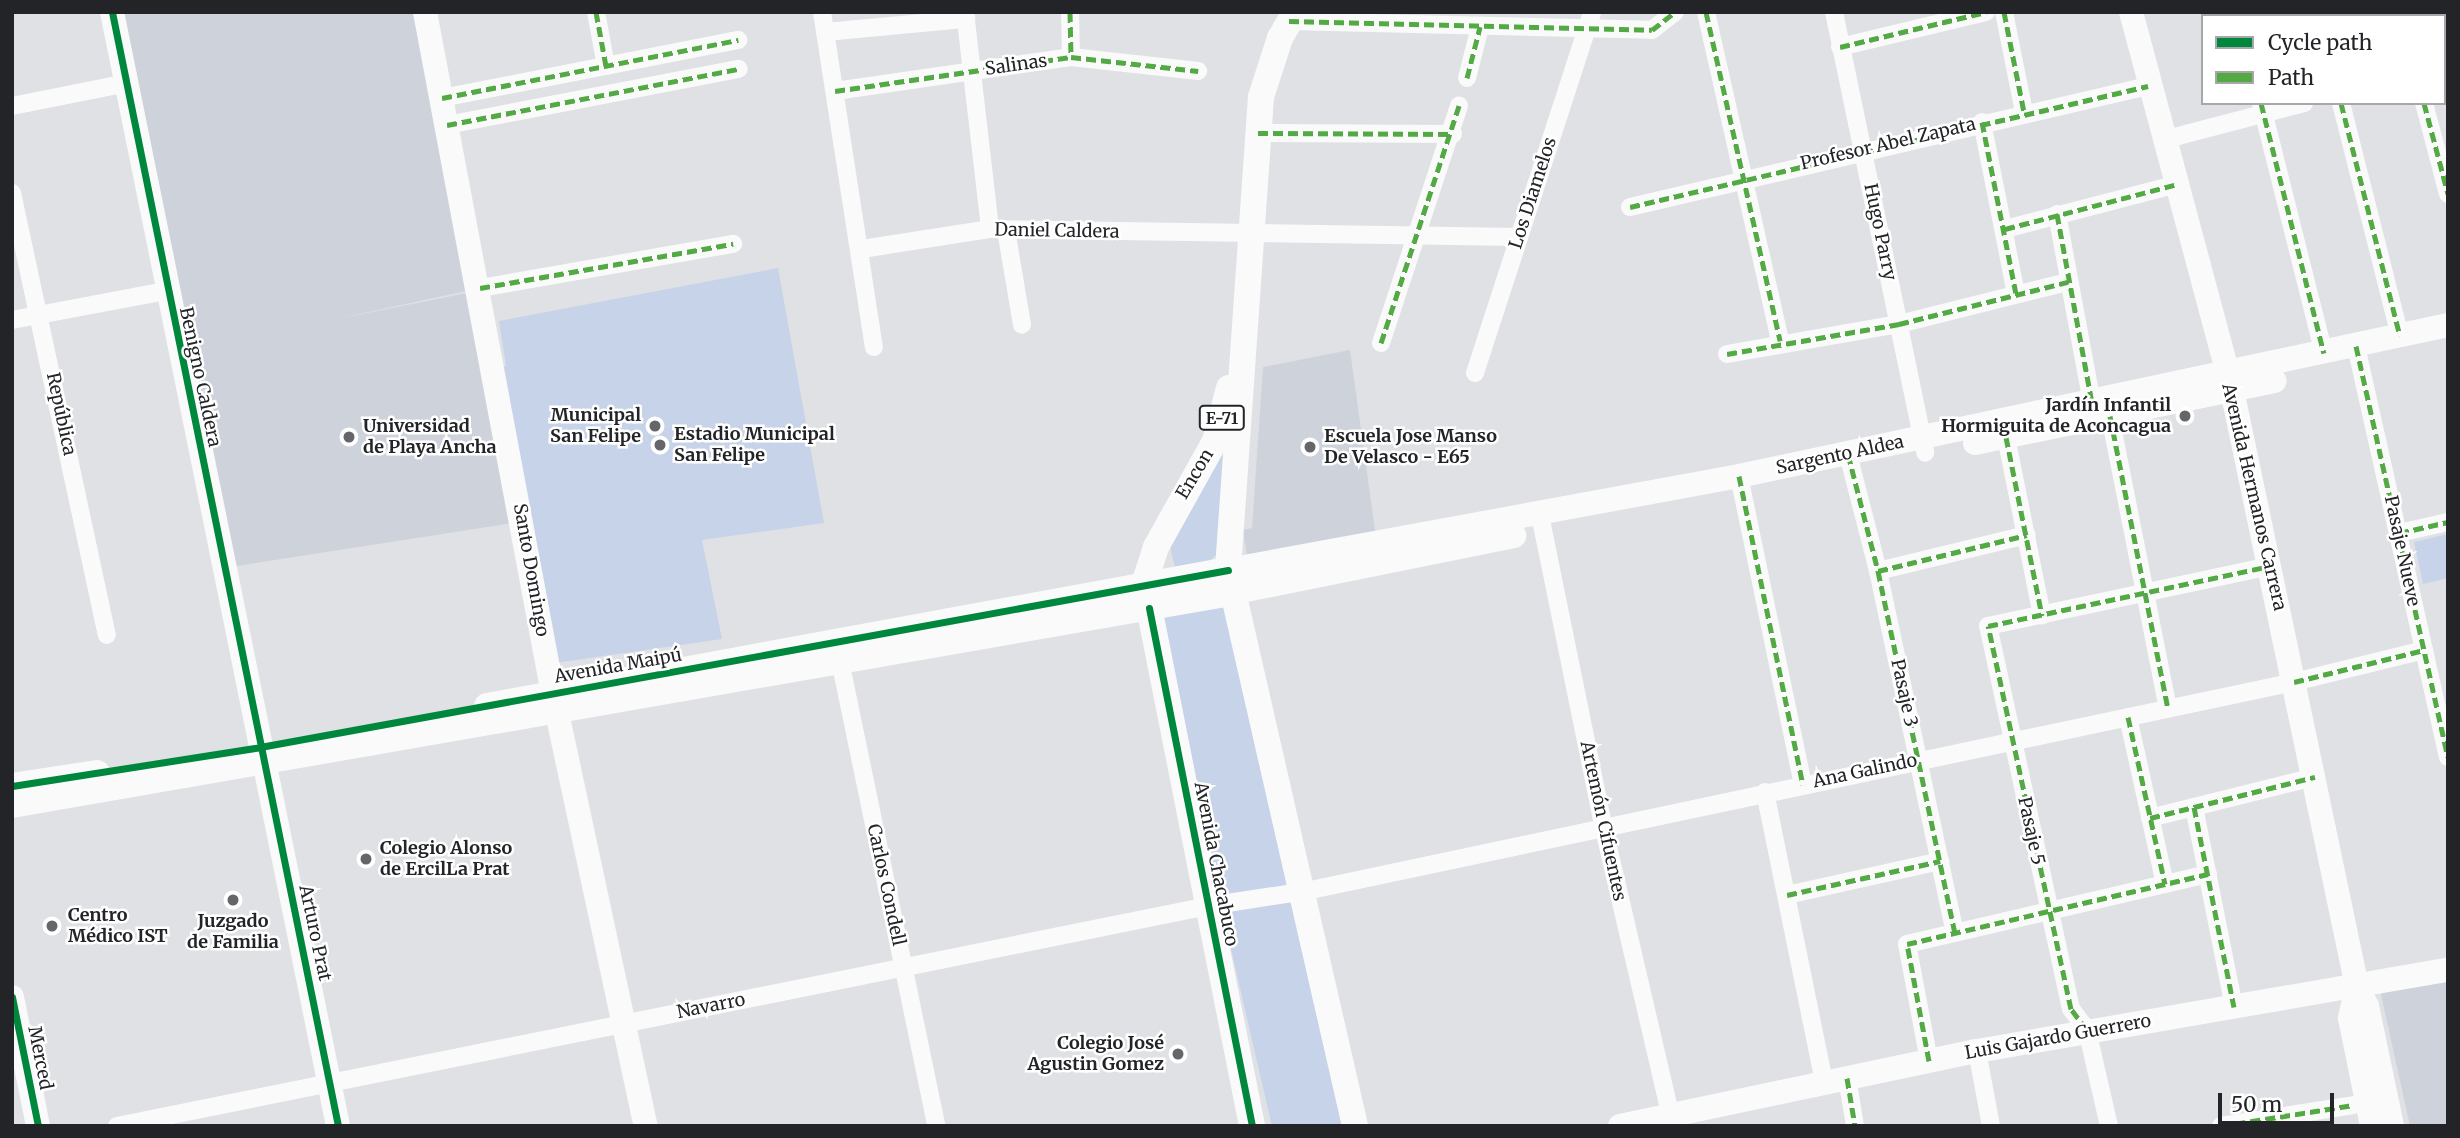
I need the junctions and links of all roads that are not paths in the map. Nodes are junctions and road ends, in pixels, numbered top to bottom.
1 (112, 12) edge
2 (425, 12) edge
3 (596, 12) edge
4 (822, 12) edge
5 (1070, 12) edge
6 (1675, 12) edge
7 (1706, 12) edge
8 (1834, 12) edge
9 (1986, 12) edge
10 (2004, 12) edge
11 (2131, 12) edge
12 (966, 16) edge
13 (1589, 20) edge
14 (1287, 21) edge
15 (1480, 27) junction
16 (825, 32) junction
17 (738, 40) dead end
18 (1840, 47) junction
19 (1071, 57) junction
20 (606, 65) junction
21 (739, 69) dead end
22 (976, 70) junction
23 (1198, 71) dead end
24 (1467, 78) dead end
25 (127, 83) junction
26 (2148, 86) junction
27 (835, 91) junction
28 (442, 98) junction
29 (2290, 105) edge
30 (2342, 105) edge
31 (2425, 105) edge
32 (12, 106) edge
33 (1459, 106) dead end
34 (2263, 109) edge
35 (2024, 112) junction
36 (1982, 122) junction
37 (447, 125) junction
38 (1258, 133) junction
39 (1453, 134) junction
40 (2163, 140) junction
41 (1863, 148) junction
42 (1745, 179) junction
43 (2174, 185) junction
44 (12, 193) edge
45 (2448, 194) edge
46 (1630, 207) dead end
47 (2057, 214) junction
48 (998, 229) junction
49 (2006, 229) junction
50 (1422, 233) junction
51 (1253, 236) junction
52 (1519, 237) junction
53 (733, 244) dead end
54 (862, 248) junction
55 (2068, 282) junction
56 (480, 288) junction
57 (166, 291) junction
58 (2017, 293) junction
59 (40, 314) junction
60 (12, 320) edge
61 (1899, 324) junction
62 (1022, 325) dead end
63 (2448, 325) edge
64 (2400, 336) junction
65 (1780, 341) junction
66 (2448, 341) edge
67 (1381, 343) dead end
68 (874, 347) dead end
69 (2323, 353) junction
70 (1727, 354) dead end
71 (2358, 354) junction
72 (1475, 373) dead end
73 (2229, 382) junction
74 (2101, 409) junction
75 (2006, 437) junction
76 (1924, 445) junction
77 (1850, 461) junction
78 (1740, 483) junction
79 (2448, 522) edge
80 (1542, 523) junction
81 (2399, 533) junction
82 (2027, 535) junction
83 (2271, 566) junction
84 (1878, 571) junction
85 (1232, 581) junction
86 (2147, 593) junction
87 (1147, 596) junction
88 (2042, 615) junction
89 (107, 635) dead end
90 (2424, 650) junction
91 (838, 653) junction
92 (2294, 682) junction
93 (555, 703) junction
94 (2168, 708) junction
95 (2128, 717) junction
96 (2444, 718) edge
97 (2012, 741) junction
98 (262, 755) junction
99 (2448, 757) edge
100 (1918, 760) junction
101 (2315, 777) junction
102 (1803, 784) junction
103 (12, 786) edge
104 (1765, 792) junction
105 (12, 805) edge
106 (2194, 807) junction
107 (2150, 818) junction
108 (1603, 825) junction
109 (1940, 861) junction
110 (2208, 874) junction
111 (2165, 884) junction
112 (1306, 891) junction
113 (1787, 895) junction
114 (1208, 906) junction
115 (2048, 912) junction
116 (1955, 933) junction
117 (903, 968) junction
118 (2448, 970) edge
119 (2357, 987) junction
120 (12, 997) edge
121 (2234, 1007) junction
122 (624, 1023) junction
123 (2087, 1030) junction
124 (1977, 1051) junction
125 (1929, 1061) junction
126 (1835, 1081) junction
127 (330, 1083) junction
128 (2353, 1105) dead end
129 (1672, 1120) edge
130 (2226, 1125) edge
131 (38, 1126) edge
132 (117, 1126) edge
133 (338, 1126) edge
134 (646, 1126) edge
135 (936, 1126) edge
136 (1252, 1126) edge
137 (1355, 1126) edge
138 (1620, 1126) edge
139 (1856, 1126) edge
140 (1991, 1126) edge
141 (2109, 1126) edge
142 (2372, 1126) edge
143 (2392, 1126) edge

1 - 25 street, Benigno Caldera
2 - 28 street, Santo Domingo
3 - 20 street
4 - 16 street
5 - 19 street
6 - 13 street
7 - 42 street
8 - 18 street, Hugo Parry
9 - 18 street
10 - 35 street
11 - 26 street, Avenida Hermanos Carrera
12 - 16 street
12 - 22 street
13 - 15 street
13 - 52 street, Los Diamelos
14 - 15 street
14 - 38 main road, Encon / E-71
15 - 24 street
16 - 27 street
17 - 20 street
18 - 41 street, Hugo Parry
19 - 22 street, Salinas
19 - 23 street, Salinas
20 - 28 street
21 - 37 street
22 - 27 street, Salinas
22 - 48 street
25 - 32 street
25 - 57 street, Benigno Caldera
26 - 35 street, Profesor Abel Zapata
26 - 40 street, Avenida Hermanos Carrera
27 - 54 street
28 - 37 street, Santo Domingo
29 - 34 street
30 - 64 street
31 - 45 street
33 - 39 street
34 - 40 street
34 - 69 street
35 - 36 street, Profesor Abel Zapata
36 - 41 street, Profesor Abel Zapata
36 - 49 street
37 - 56 street, Santo Domingo
38 - 39 street
38 - 51 main road, Encon / E-71
39 - 50 street
40 - 43 street, Avenida Hermanos Carrera
41 - 42 street, Profesor Abel Zapata
41 - 61 street, Hugo Parry
42 - 46 street, Profesor Abel Zapata
42 - 65 street
43 - 47 street
43 - 73 street, Avenida Hermanos Carrera
44 - 59 street, República
47 - 49 street
47 - 55 street
48 - 51 street, Daniel Caldera
48 - 54 street, Daniel Caldera
48 - 62 street
49 - 58 street
50 - 51 street, Daniel Caldera
50 - 52 street, Daniel Caldera
50 - 67 street
51 - 85 main road, Encon / E-71
51 - 87 main road, Encon / E-71
52 - 72 street, Los Diamelos
53 - 56 street
54 - 68 street
55 - 58 street
55 - 74 street
56 - 93 street, Santo Domingo
57 - 59 street
57 - 98 street, Benigno Caldera
58 - 61 street
59 - 60 street
59 - 89 street, República
61 - 65 street
61 - 76 street, Hugo Parry
63 - 64 street, Sargento Aldea
64 - 71 street, Sargento Aldea
65 - 70 street
66 - 71 street, Sargento Aldea
69 - 71 street, Sargento Aldea
69 - 73 street, Sargento Aldea
71 - 73 street, Sargento Aldea
71 - 81 street, Pasaje Nueve
73 - 74 street, Sargento Aldea
73 - 83 street, Avenida Hermanos Carrera
74 - 75 street, Sargento Aldea
74 - 76 street, Sargento Aldea
74 - 86 street
75 - 76 street, Sargento Aldea
75 - 82 street
76 - 77 street, Sargento Aldea
77 - 78 street, Sargento Aldea
77 - 84 street, Pasaje 3
78 - 80 street, Sargento Aldea
78 - 102 street
79 - 81 street
80 - 85 street, Sargento Aldea
80 - 108 street, Artemón Cifuentes
81 - 90 street, Pasaje Nueve
82 - 84 street
82 - 88 street
83 - 86 street
83 - 92 street, Avenida Hermanos Carrera
84 - 100 street, Pasaje 3
85 - 87 main road, Avenida Maipú
85 - 112 main road
86 - 88 street
86 - 94 street
87 - 91 main road, Avenida Maipú
87 - 114 main road, Avenida Chacabuco
88 - 97 street, Pasaje 5
90 - 92 street, Ana Galindo
90 - 96 street, Pasaje Nueve
91 - 93 main road, Avenida Maipú
91 - 117 street, Carlos Condell
92 - 94 street, Ana Galindo
92 - 101 street, Avenida Hermanos Carrera
93 - 98 main road, Avenida Maipú
93 - 122 street, Santo Domingo
94 - 95 street, Ana Galindo
95 - 97 street, Ana Galindo
95 - 107 street
96 - 99 street, Pasaje Nueve
97 - 100 street, Ana Galindo
97 - 115 street, Pasaje 5
98 - 103 main road, Avenida Maipú
98 - 105 main road, Avenida Maipú
98 - 127 street, Arturo Prat
100 - 102 street, Ana Galindo
100 - 109 street, Pasaje 3
101 - 106 street
101 - 119 street, Avenida Hermanos Carrera
102 - 104 street, Ana Galindo
104 - 108 street, Ana Galindo
104 - 113 street
106 - 107 street
106 - 110 street
107 - 111 street
108 - 112 street, Ana Galindo
108 - 129 street, Artemón Cifuentes
109 - 113 street
109 - 116 street, Pasaje 3
110 - 111 street
110 - 121 street
111 - 115 street
112 - 114 street, Navarro
112 - 137 main road
113 - 126 street
114 - 117 street, Navarro
114 - 136 main road, Avenida Chacabuco
115 - 116 street
115 - 123 street, Pasaje 5
116 - 125 street
117 - 122 street, Navarro
117 - 135 street, Carlos Condell
118 - 119 street, Luis Gajardo Guerrero
119 - 121 street, Luis Gajardo Guerrero
119 - 142 street, Avenida Hermanos Carrera
119 - 143 street, Avenida Hermanos Carrera
120 - 131 street, Merced
121 - 123 street, Luis Gajardo Guerrero
122 - 127 street, Navarro
122 - 134 street, Santo Domingo
123 - 124 street, Luis Gajardo Guerrero
123 - 141 street, Pasaje 5
124 - 125 street, Luis Gajardo Guerrero
124 - 140 street
125 - 126 street, Luis Gajardo Guerrero
126 - 129 street, Luis Gajardo Guerrero
126 - 139 street
127 - 132 street, Navarro
127 - 133 street, Arturo Prat
128 - 130 street
129 - 138 street, Luis Gajardo Guerrero

